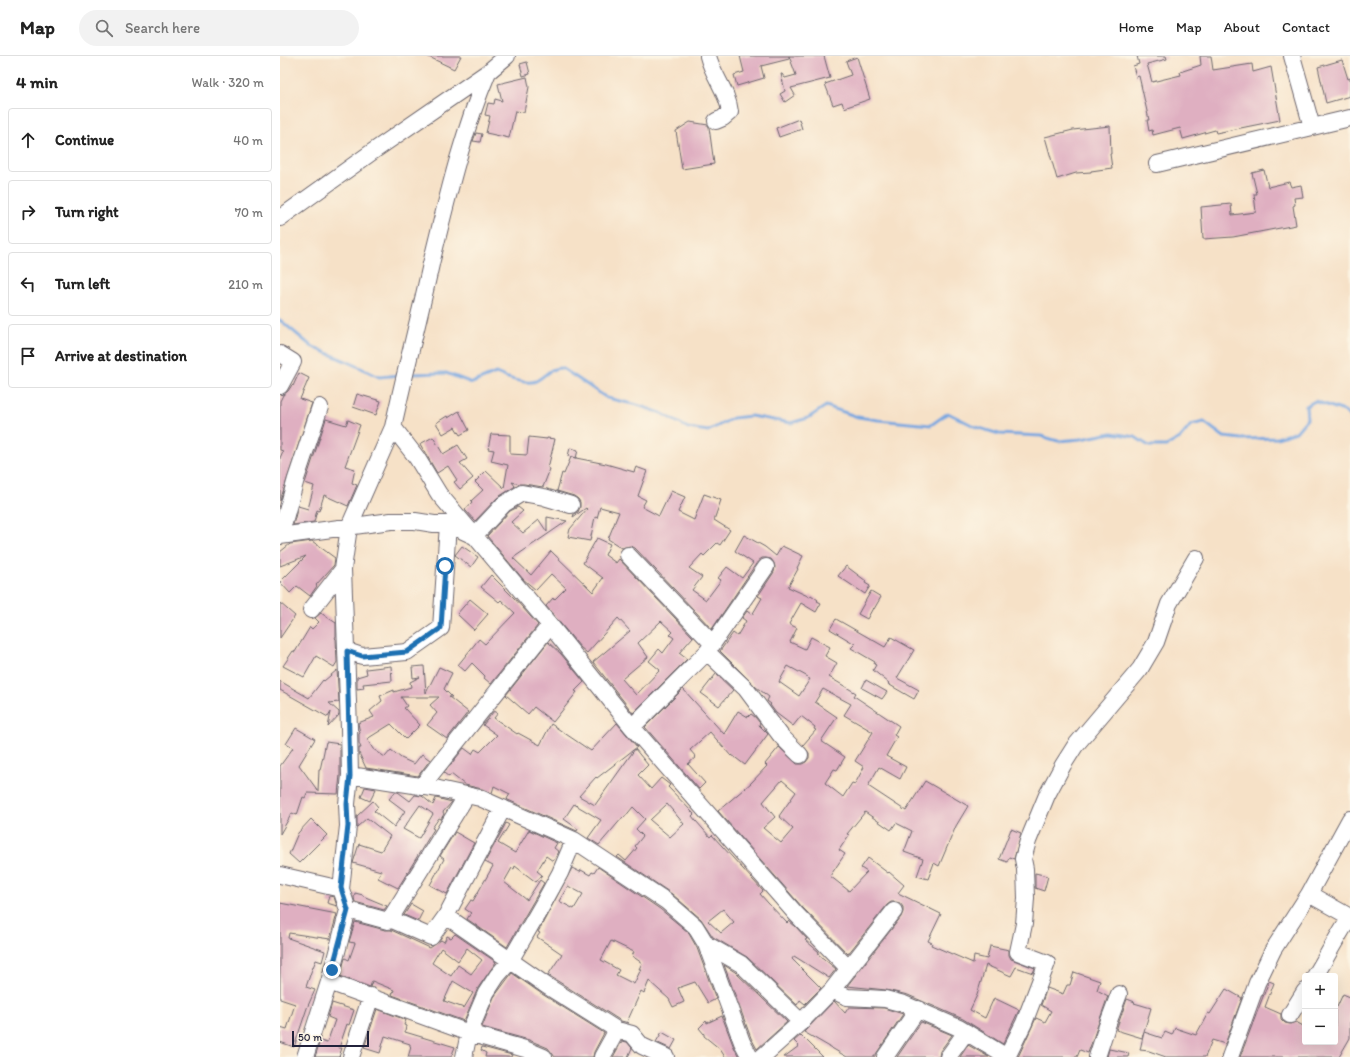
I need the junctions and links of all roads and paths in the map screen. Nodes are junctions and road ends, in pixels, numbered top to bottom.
1 (507, 56) edge
2 (708, 56) edge
3 (1292, 56) edge
4 (488, 72) junction
5 (1350, 118) edge
6 (716, 121) dead end
7 (1312, 127) junction
8 (1157, 164) dead end
9 (280, 218) edge
10 (280, 354) edge
11 (280, 386) edge
12 (320, 407) dead end
13 (393, 427) junction
14 (571, 505) dead end
15 (448, 524) junction
16 (349, 527) junction
17 (280, 536) edge
18 (474, 536) junction
19 (628, 555) dead end
20 (1196, 558) dead end
21 (766, 567) dead end
22 (343, 569) junction
23 (311, 610) dead end
24 (550, 625) junction
25 (710, 648) junction
26 (347, 651) junction
27 (632, 727) junction
28 (800, 755) dead end
29 (350, 776) junction
30 (422, 787) junction
31 (467, 795) junction
32 (503, 808) junction
33 (1350, 819) edge
34 (574, 840) junction
35 (280, 875) edge
36 (341, 888) junction
37 (1309, 894) junction
38 (348, 910) junction
39 (894, 911) dead end
40 (446, 916) junction
41 (1350, 917) edge
42 (390, 919) junction
43 (706, 944) junction
44 (510, 961) junction
45 (849, 969) junction
46 (1317, 973) edge
47 (329, 982) junction
48 (832, 990) junction
49 (1120, 994) dead end
50 (371, 996) junction
51 (1302, 996) edge
52 (918, 1009) junction
53 (1290, 1015) dead end
54 (801, 1022) junction
55 (617, 1030) junction
56 (966, 1032) junction
57 (469, 1034) junction
58 (641, 1051) edge
59 (523, 1053) edge
60 (305, 1057) edge
61 (351, 1057) edge
62 (464, 1057) edge
63 (544, 1057) edge
64 (602, 1057) edge
65 (666, 1057) edge
66 (750, 1057) edge
67 (762, 1057) edge
68 (885, 1057) edge
69 (948, 1057) edge
70 (1007, 1057) edge
71 (1097, 1057) edge
72 (1230, 1057) edge

1 - 4 street
2 - 6 street
3 - 7 street
4 - 9 street
4 - 13 street
5 - 7 street
7 - 8 street
10 - 11 street
12 - 17 street
13 - 16 street
13 - 18 street
14 - 18 street
15 - 16 street
15 - 18 street
15 - 26 street
16 - 17 street
16 - 22 street
18 - 24 street
19 - 25 street
20 - 70 street
21 - 25 street
22 - 23 street
22 - 26 street
24 - 27 street
24 - 30 street
25 - 27 street
25 - 28 street
26 - 29 street
27 - 45 street
29 - 30 street
29 - 36 street
30 - 31 street
31 - 32 street
31 - 42 street
32 - 34 street
32 - 40 street
33 - 37 street
34 - 43 street
34 - 44 street
35 - 36 street
36 - 38 street
37 - 41 street
37 - 72 street
38 - 42 street
38 - 47 street
39 - 45 street
40 - 42 street
40 - 44 street
41 - 46 street
43 - 54 street
43 - 66 street
44 - 55 street
44 - 57 street
45 - 48 street
47 - 50 street
47 - 60 street
48 - 52 street
48 - 54 street
49 - 71 street
50 - 57 street
50 - 61 street
51 - 53 street
52 - 56 street
52 - 68 street
54 - 67 street
55 - 58 street
55 - 64 street
56 - 69 street
56 - 70 street
57 - 59 street
57 - 62 street
58 - 65 street
59 - 63 street

